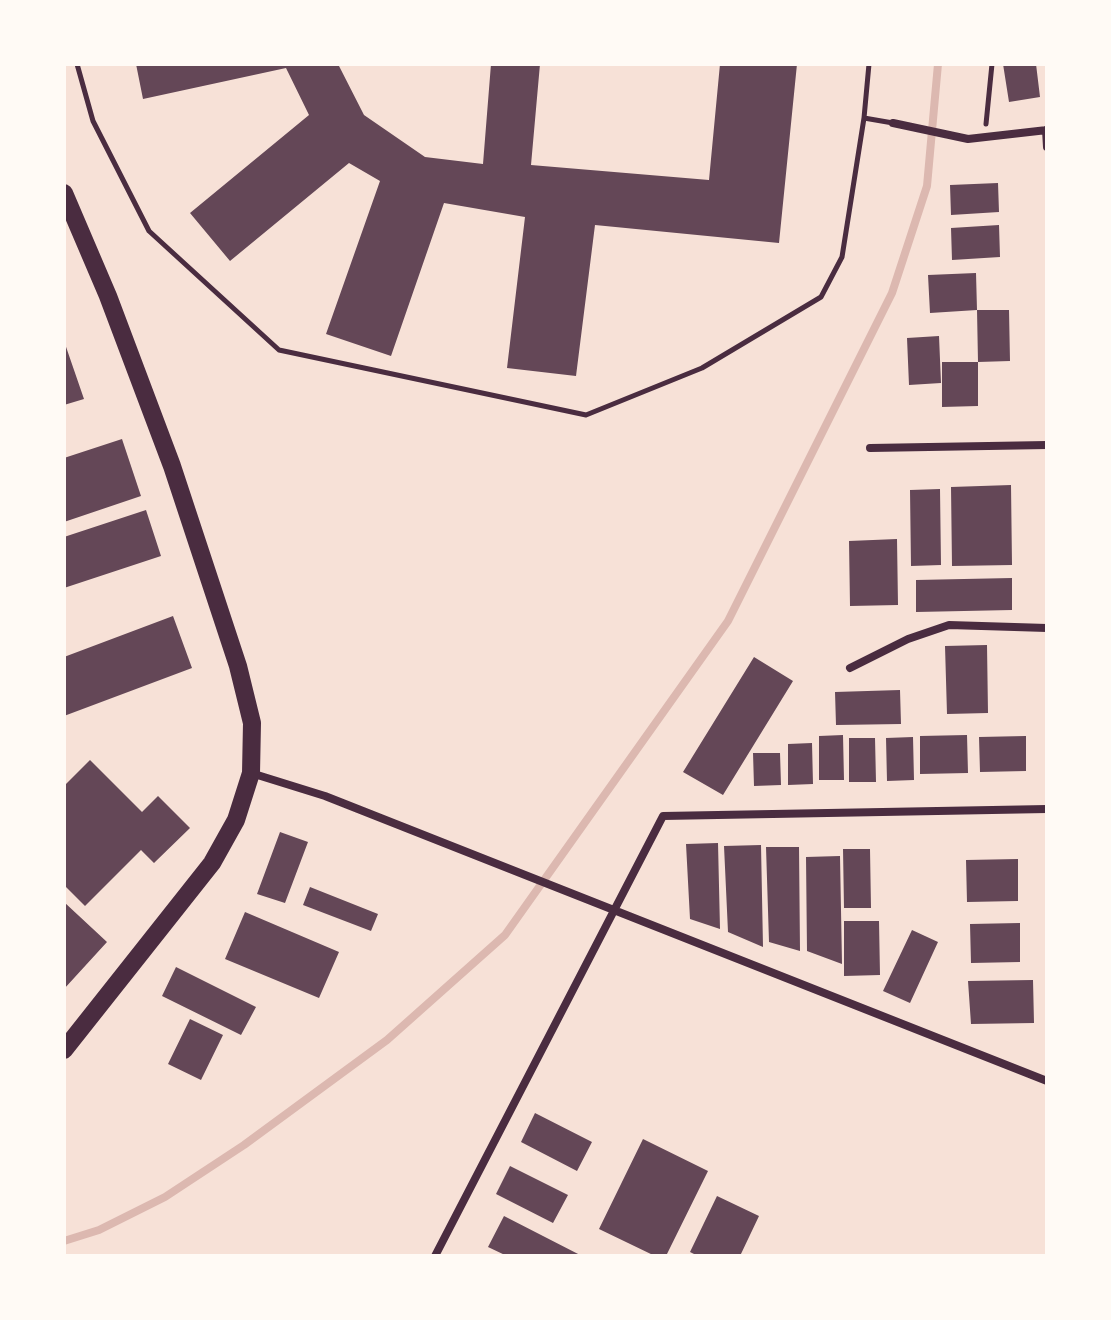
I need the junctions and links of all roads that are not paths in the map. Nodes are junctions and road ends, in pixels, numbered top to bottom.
1 (77, 64) edge
2 (869, 64) edge
3 (864, 118) junction
4 (893, 123) joint
5 (1047, 130) edge
6 (1047, 147) edge
7 (64, 193) edge
8 (1047, 445) edge
9 (870, 448) dead end
10 (1047, 628) edge
11 (850, 668) dead end
12 (251, 773) junction
13 (1047, 809) edge
14 (616, 912) junction
15 (64, 1050) edge
16 (1047, 1081) edge
17 (435, 1256) edge

1 - 3 lane
2 - 3 lane
3 - 4 lane
4 - 5 street
5 - 6 street
7 - 12 main road
8 - 9 street
10 - 11 street
12 - 14 street
12 - 15 main road
13 - 14 street
14 - 16 street
14 - 17 street

